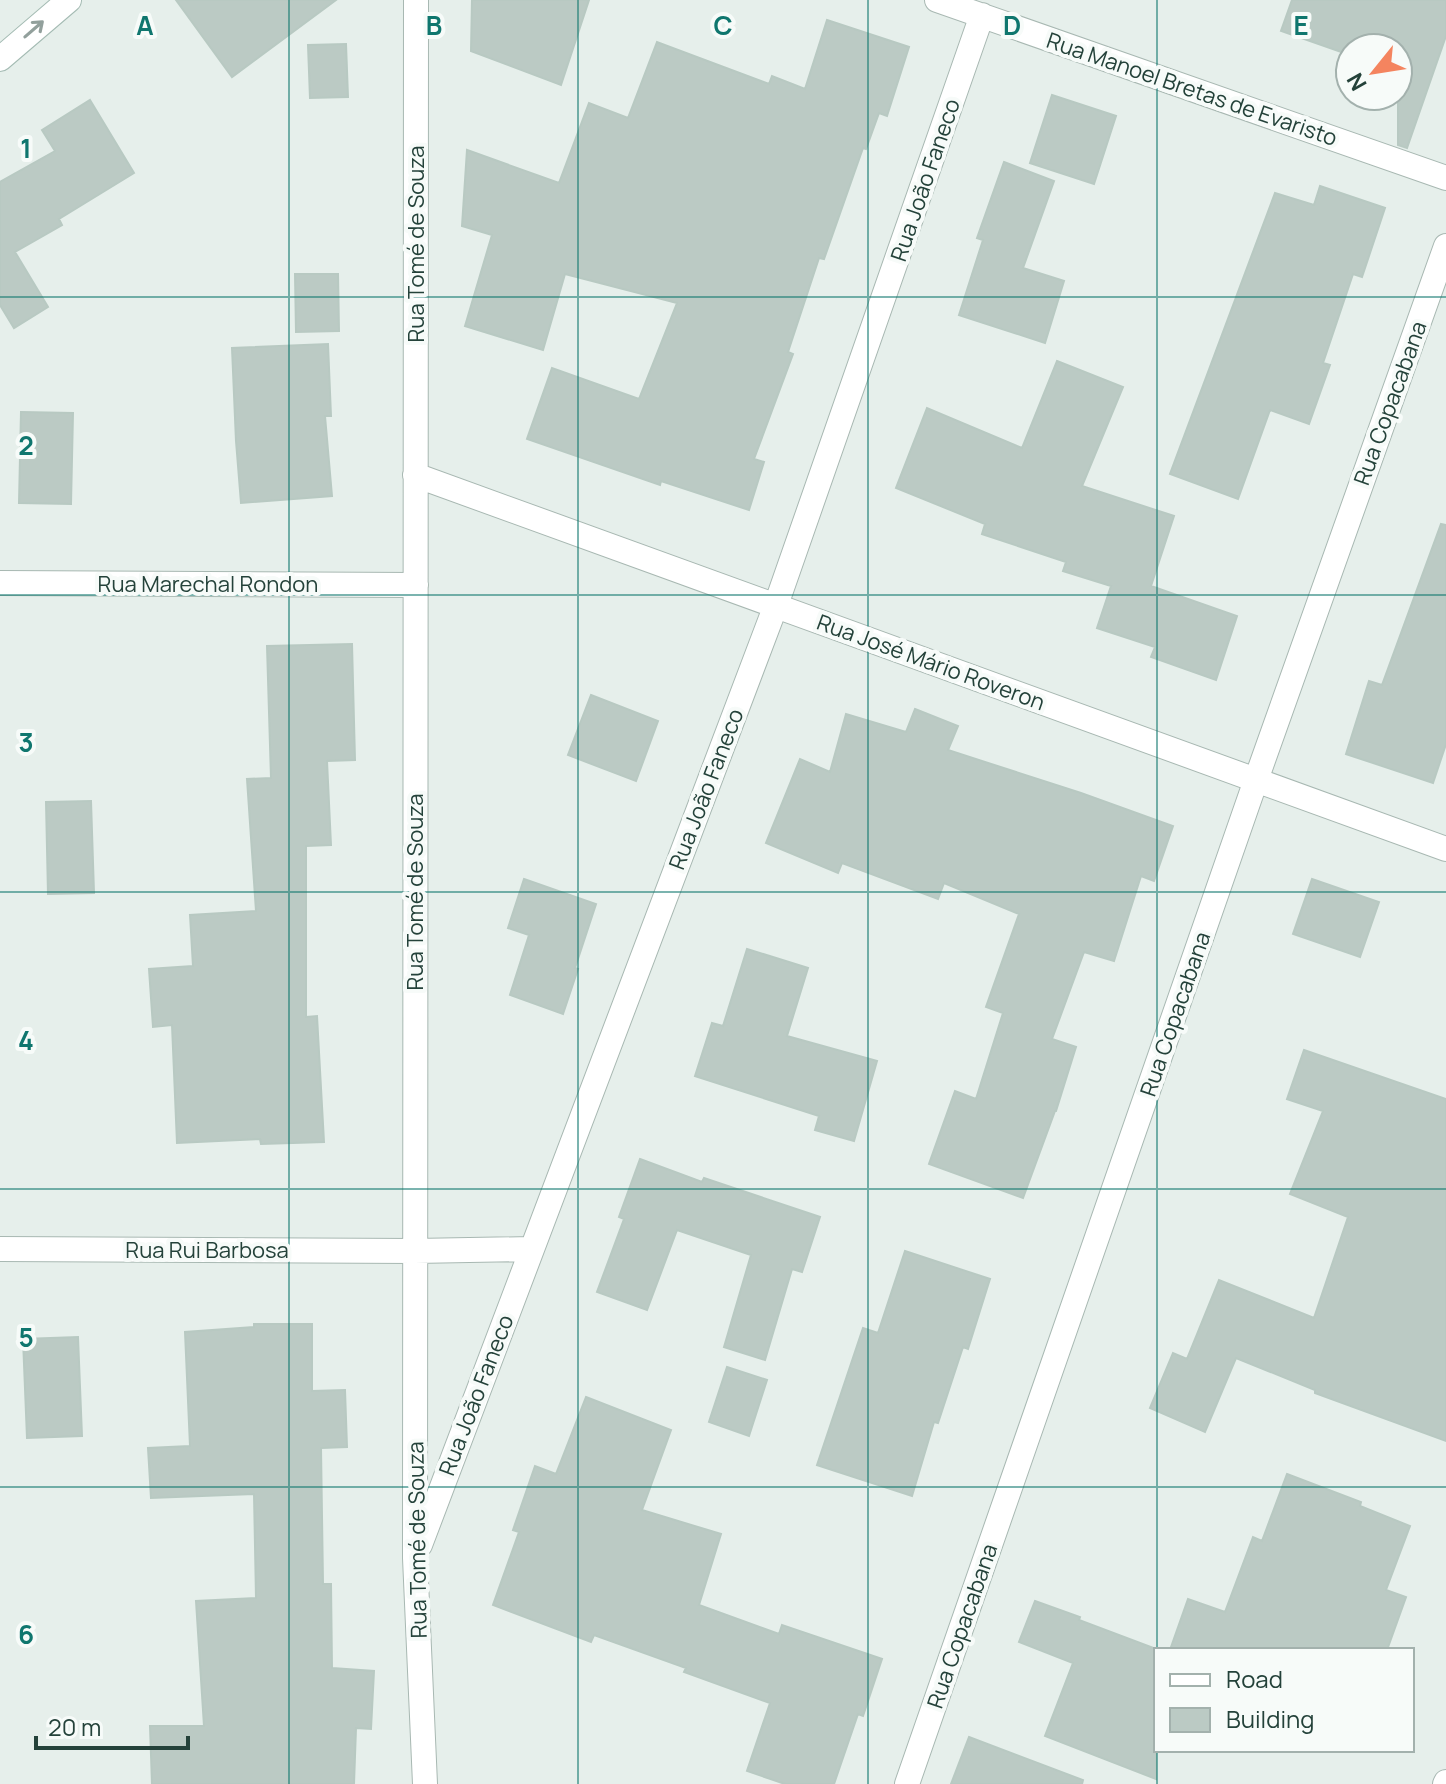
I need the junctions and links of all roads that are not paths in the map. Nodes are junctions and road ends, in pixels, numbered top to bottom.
1 (69, 0) edge
2 (416, 0) edge
3 (937, 0) edge
4 (982, 15) junction
5 (0, 59) edge
6 (1446, 178) edge
7 (1446, 246) edge
8 (415, 475) junction
9 (0, 583) edge
10 (416, 585) junction
11 (776, 605) junction
12 (1256, 780) junction
13 (1446, 849) edge
14 (0, 1249) edge
15 (531, 1249) junction
16 (415, 1251) junction
17 (415, 1558) junction
18 (425, 1784) edge
19 (907, 1784) edge

5 -> 1 street
2 - 8 street, Rua Tomé de Souza
3 - 4 street, Rua Manoel Bretas de Evaristo
4 - 6 street, Rua Manoel Bretas de Evaristo
4 - 11 street, Rua João Faneco
7 - 12 street, Rua Copacabana
8 - 10 street, Rua Tomé de Souza
8 - 11 street, Rua José Mário Roveron
9 - 10 street, Rua Marechal Rondon
10 - 16 street, Rua Tomé de Souza
11 - 12 street, Rua José Mário Roveron
11 - 15 street, Rua João Faneco
12 - 13 street, Rua José Mário Roveron
12 - 19 street, Rua Copacabana
14 - 16 street, Rua Rui Barbosa
15 - 16 street, Rua Rui Barbosa
15 - 17 street, Rua João Faneco
16 - 17 street, Rua Tomé de Souza
17 - 18 street, Rua Tomé de Souza

